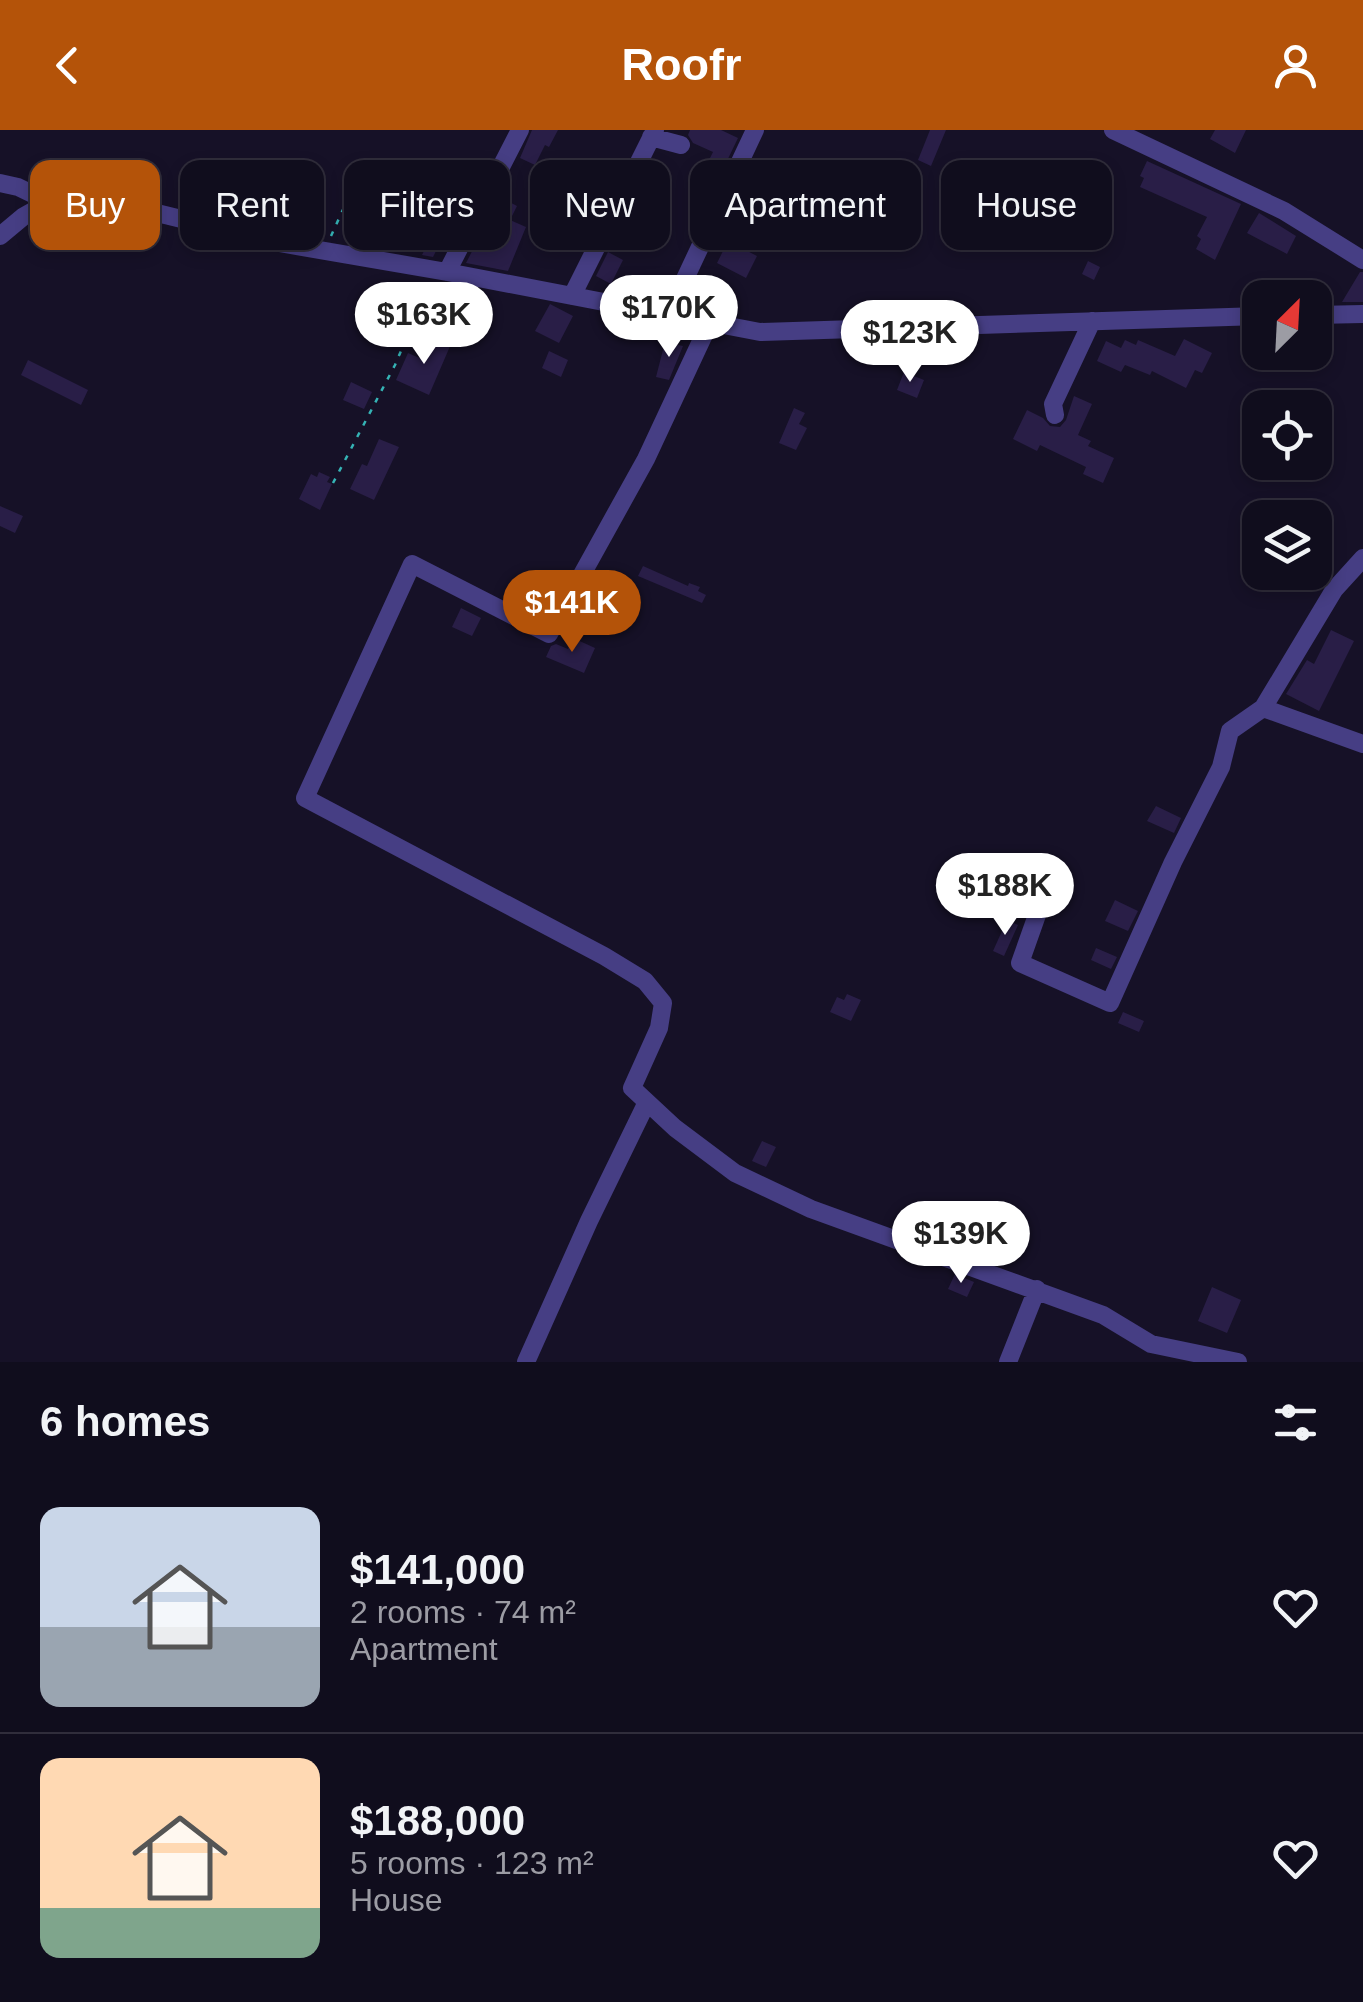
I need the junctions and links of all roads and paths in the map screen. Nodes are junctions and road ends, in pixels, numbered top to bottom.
1 (520, 130) edge
2 (755, 130) edge
3 (1114, 130) edge
4 (653, 134) edge
5 (681, 145) dead end
6 (0, 183) edge
7 (30, 193) edge
8 (344, 207) edge
9 (30, 213) edge
10 (160, 214) edge
11 (0, 236) edge
12 (324, 251) junction
13 (1363, 260) edge
14 (441, 271) junction
15 (572, 296) junction
16 (1363, 314) edge
17 (668, 315) junction
18 (1332, 315) edge
19 (1242, 316) edge
20 (1092, 320) junction
21 (709, 324) junction
22 (1055, 415) dead end
23 (333, 483) dead end
24 (1363, 558) edge
25 (1264, 708) junction
26 (1363, 744) edge
27 (1038, 915) dead end
28 (647, 1102) junction
29 (1037, 1289) junction
30 (526, 1362) edge
31 (1008, 1362) edge
32 (1238, 1362) edge

1 - 14 street
2 - 17 street
3 - 13 street
4 - 5 street
4 - 15 street
6 - 7 street
8 - 12 path
9 - 11 street
10 - 12 street
12 - 14 street
14 - 15 street
14 - 23 path
15 - 17 street
16 - 18 street
17 - 21 street
19 - 20 street
20 - 21 street
20 - 22 street
21 - 28 street
24 - 25 street
25 - 26 street
25 - 27 street
28 - 29 street
28 - 30 street
29 - 31 street
29 - 32 street

